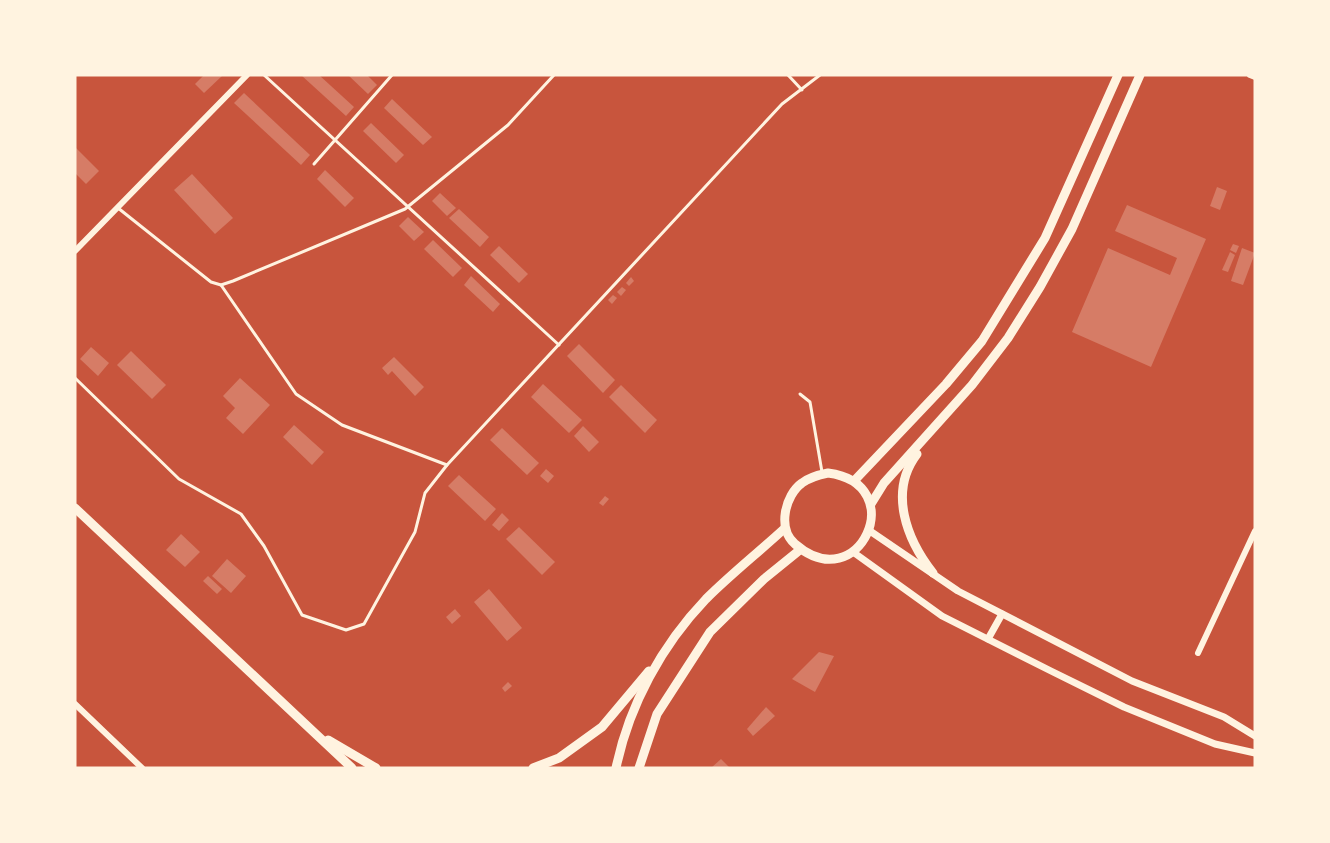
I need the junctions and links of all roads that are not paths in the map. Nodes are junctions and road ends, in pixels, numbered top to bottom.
1 (247, 75) edge
2 (264, 75) edge
3 (392, 75) edge
4 (554, 75) edge
5 (788, 75) edge
6 (820, 75) edge
7 (1118, 75) edge
8 (1140, 75) edge
9 (1250, 75) edge
10 (1255, 77) edge
11 (802, 90) junction
12 (335, 140) junction
13 (314, 164) dead end
14 (408, 207) junction
15 (118, 208) junction
16 (75, 251) edge
17 (221, 285) junction
18 (559, 345) junction
19 (75, 378) edge
20 (800, 394) dead end
21 (946, 416) junction
22 (447, 465) junction
23 (823, 474) junction
24 (854, 481) junction
25 (871, 504) junction
26 (75, 508) edge
27 (784, 528) junction
28 (870, 531) junction
29 (1255, 531) edge
30 (801, 549) junction
31 (853, 552) junction
32 (933, 573) junction
33 (1002, 614) junction
34 (988, 639) junction
35 (1198, 653) dead end
36 (656, 662) junction
37 (75, 704) edge
38 (315, 732) junction
39 (1255, 736) edge
40 (1255, 753) edge
41 (376, 767) edge
42 (142, 768) edge
43 (352, 768) edge
44 (533, 768) edge
45 (616, 768) edge
46 (639, 768) edge

1 - 15 street
2 - 12 lane
3 - 12 lane
4 - 14 lane
5 - 11 lane
6 - 11 lane
7 - 24 main road
8 - 21 main road
9 - 10 street
11 - 18 lane
12 - 13 lane
12 - 14 lane
14 - 17 lane
14 - 18 lane
15 - 16 street
15 - 17 lane
17 - 22 lane
18 - 22 lane
19 - 22 lane
20 - 23 lane
21 - 25 main road
21 - 32 main road
23 - 24 main road
23 - 27 main road
24 - 25 main road
25 - 28 main road
26 - 38 main road
27 - 30 main road
27 - 36 main road
28 - 31 main road
28 - 32 street
29 - 35 street
30 - 31 main road
30 - 46 main road
31 - 34 street
32 - 33 street
33 - 34 street
33 - 39 street
34 - 40 street
36 - 44 main road
36 - 45 main road
37 - 42 street
38 - 41 main road
38 - 43 main road

